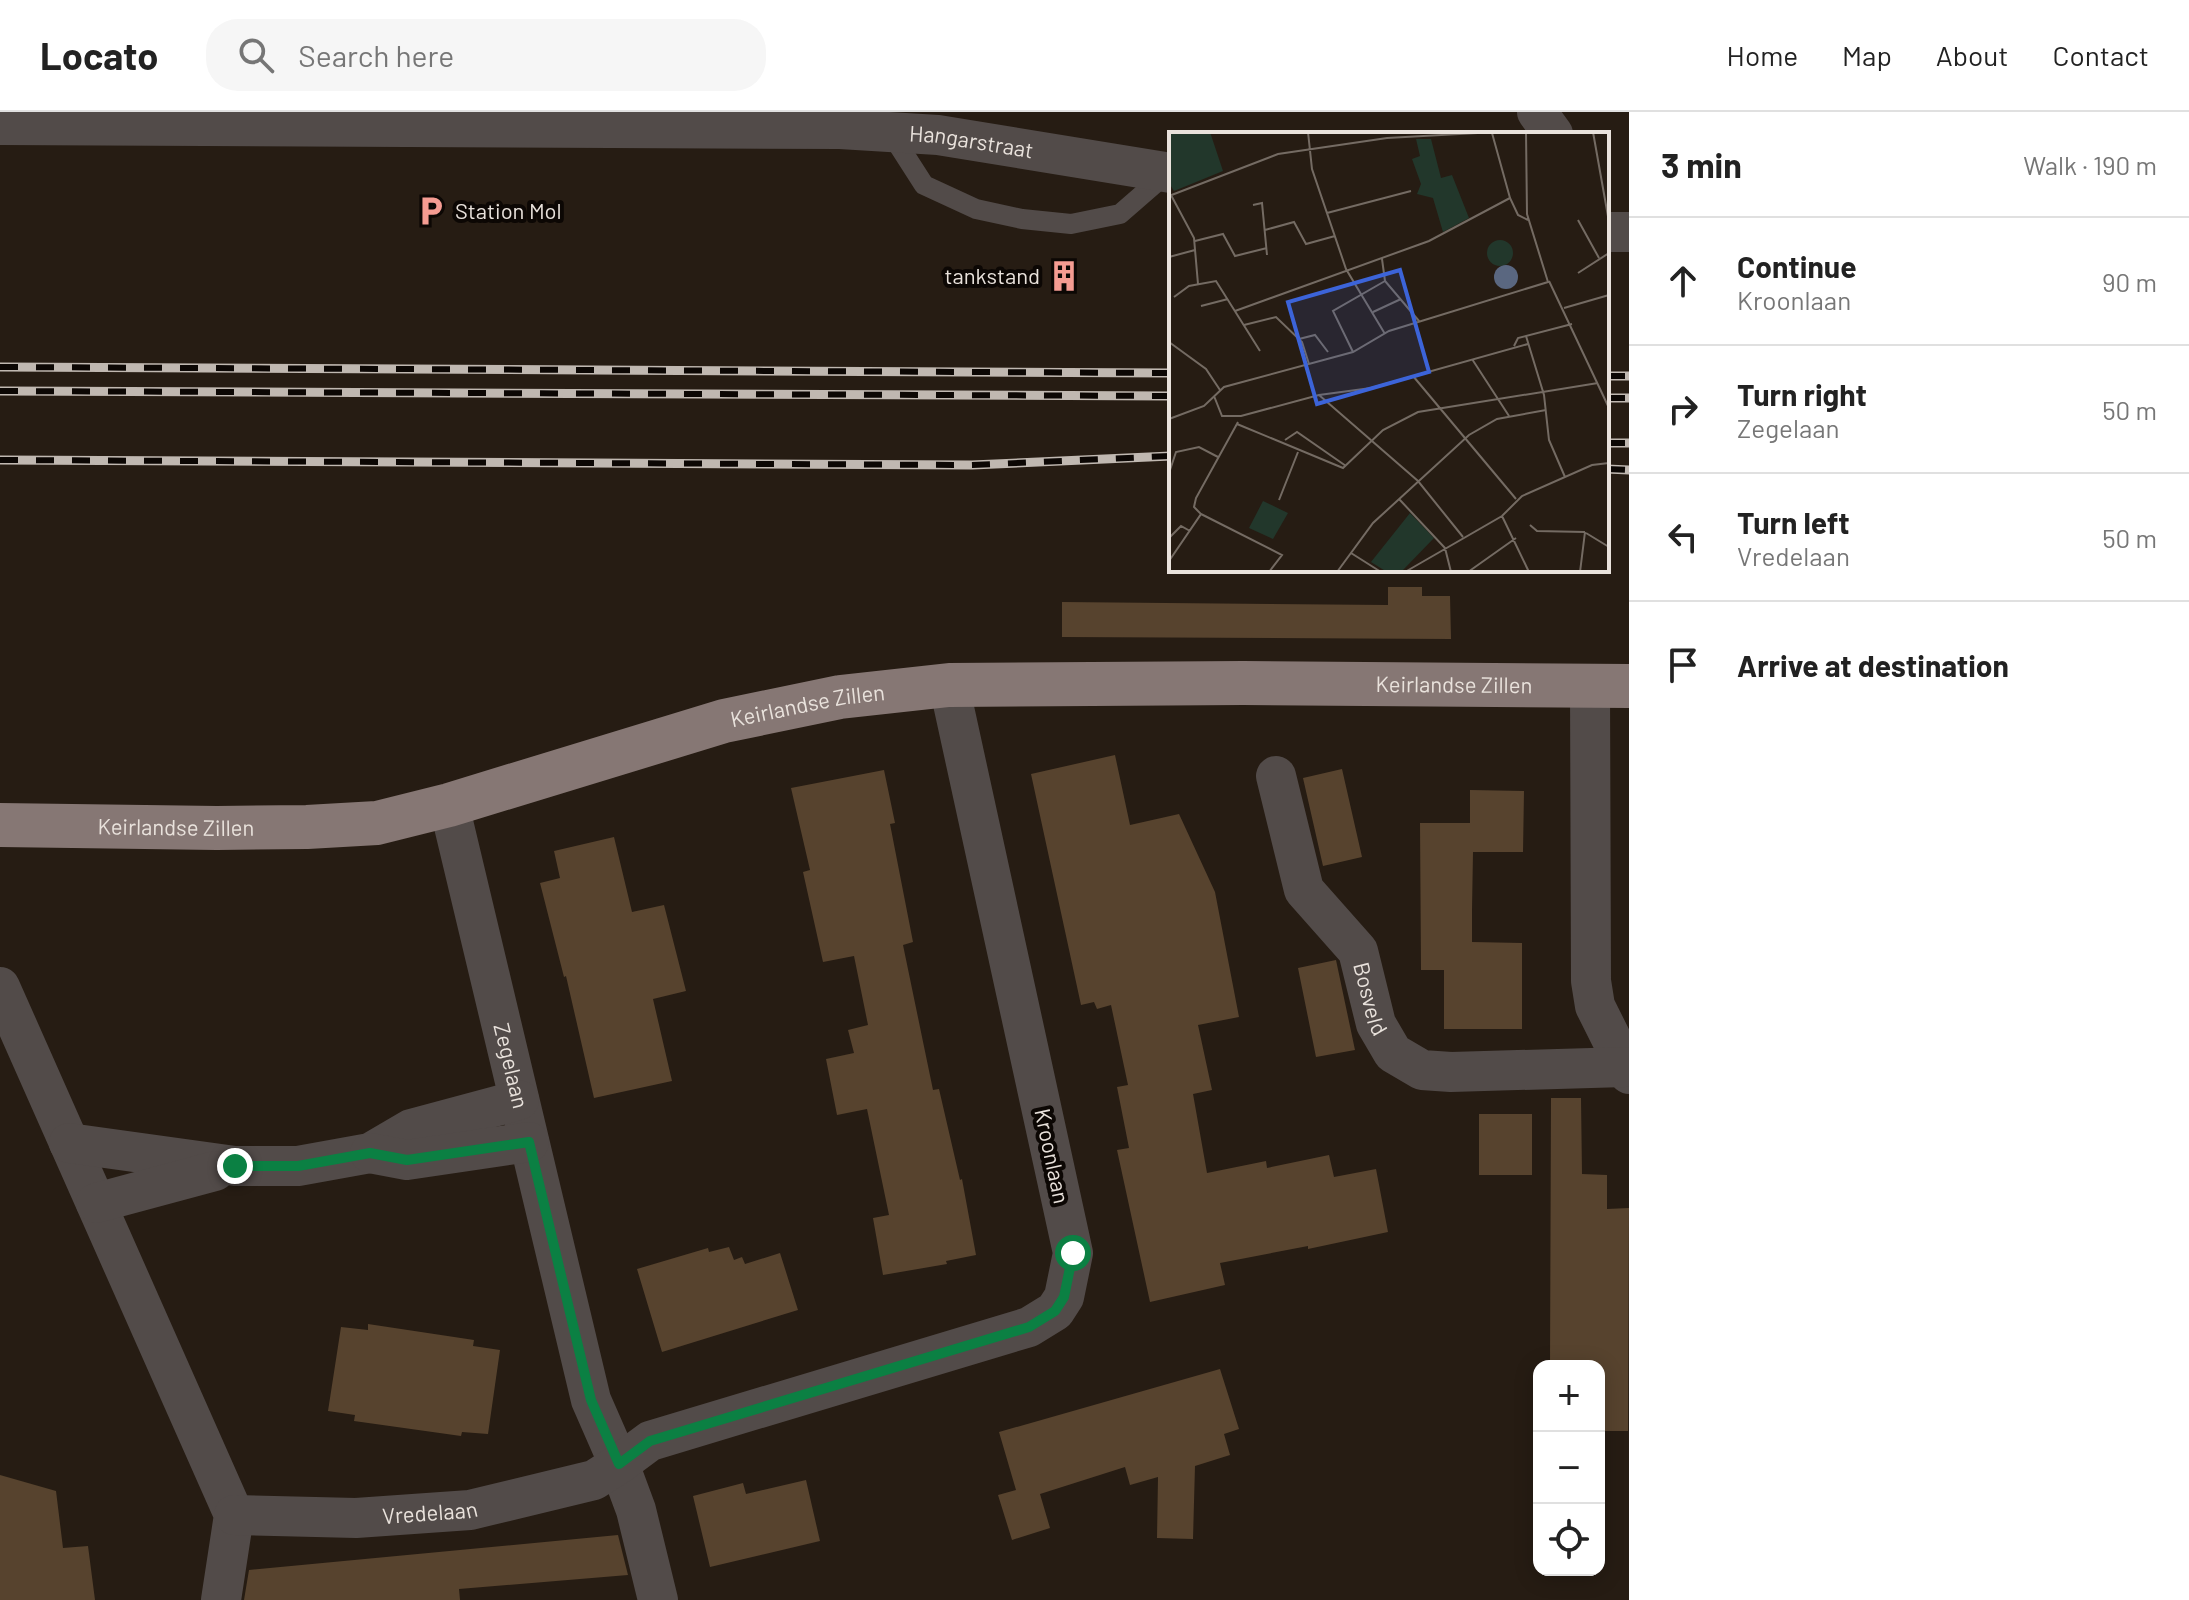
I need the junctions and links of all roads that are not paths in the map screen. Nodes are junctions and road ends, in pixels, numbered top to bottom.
1 (1537, 112) edge
2 (220, 119) edge
3 (0, 125) edge
4 (890, 132) junction
5 (1552, 132) edge
6 (1169, 173) edge
7 (949, 685) junction
8 (1610, 686) edge
9 (1276, 776) dead end
10 (449, 805) junction
11 (0, 825) edge
12 (0, 987) edge
13 (1627, 1070) edge
14 (519, 1100) junction
15 (529, 1142) junction
16 (69, 1143) junction
17 (370, 1153) junction
18 (235, 1166) junction
19 (96, 1203) junction
20 (619, 1464) junction
21 (234, 1515) junction
22 (221, 1600) edge
23 (658, 1600) edge

1 - 5 street
2 - 3 street, Hangarstraat
2 - 4 street, Hangarstraat
4 - 6 street, Hangarstraat
4 - 6 lane
7 - 8 main road, Keirlandse Zillen
7 - 10 main road, Keirlandse Zillen
7 - 20 street, Kroonlaan
8 - 13 street, Bosveld
9 - 13 street, Bosveld
10 - 11 main road, Keirlandse Zillen
10 - 14 street, Zegelaan
12 - 16 street
14 - 15 street, Zegelaan
14 - 17 street
15 - 17 street
15 - 20 street, Zegelaan
16 - 18 street
16 - 19 street
17 - 18 street
18 - 19 street
19 - 21 street
20 - 21 street, Vredelaan
20 - 23 street, Zegelaan
21 - 22 street

